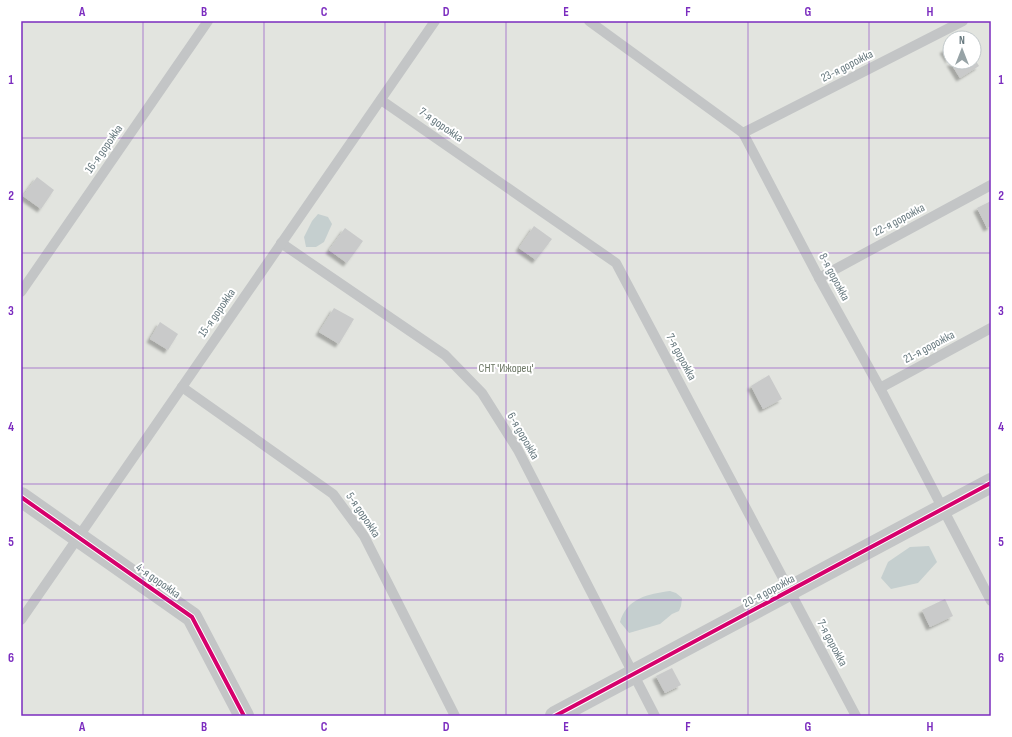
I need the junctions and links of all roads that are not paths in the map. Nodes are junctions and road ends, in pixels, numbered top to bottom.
1 (208, 21) edge
2 (435, 21) edge
3 (589, 21) edge
4 (963, 21) edge
5 (381, 100) junction
6 (743, 133) junction
7 (991, 185) edge
8 (281, 243) junction
9 (819, 278) junction
10 (21, 292) edge
11 (991, 328) edge
12 (182, 387) junction
13 (880, 388) junction
14 (991, 483) edge
15 (21, 497) edge
16 (942, 509) junction
17 (78, 537) junction
18 (790, 591) junction
19 (991, 601) edge
20 (21, 620) edge
21 (633, 674) junction
22 (244, 716) edge
23 (455, 716) edge
24 (555, 716) edge
25 (655, 716) edge
26 (856, 716) edge

1 - 10 lane, 16-я дорожка
2 - 5 lane, 15-я дорожка
3 - 6 lane, 8-я дорожка
4 - 6 lane, 23-я дорожка
5 - 8 lane, 15-я дорожка
5 - 18 lane, 7-я дорожка
6 - 9 lane, 8-я дорожка
7 - 9 lane, 22-я дорожка
8 - 12 lane, 15-я дорожка
8 - 21 lane, 6-я дорожка
9 - 13 lane, 8-я дорожка
11 - 13 lane, 21-я дорожка
12 - 17 lane, 15-я дорожка
12 - 23 lane, 5-я дорожка
13 - 16 lane, 8-я дорожка
14 - 16 street, 20-я дорожка
15 - 17 street, 4-я дорожка
16 - 18 street, 20-я дорожка
16 - 19 lane, 8-я дорожка
17 - 20 lane, 15-я дорожка
17 - 22 street, 4-я дорожка
18 - 21 street, 20-я дорожка
18 - 26 lane, 7-я дорожка
21 - 24 street, 20-я дорожка
21 - 25 lane, 6-я дорожка

